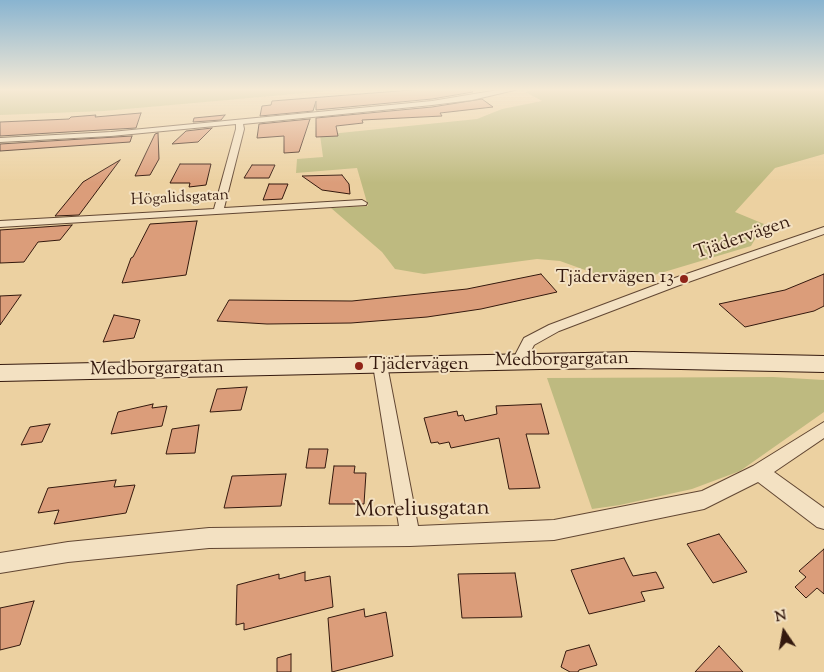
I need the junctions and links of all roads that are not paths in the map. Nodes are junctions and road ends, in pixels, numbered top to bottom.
1 (246, 120) edge
2 (239, 121) junction
3 (0, 140) edge
4 (362, 203) dead end
5 (218, 212) junction
6 (0, 224) edge
7 (824, 230) edge
8 (519, 361) junction
9 (824, 364) edge
10 (380, 365) junction
11 (0, 373) edge
12 (824, 429) edge
13 (759, 472) junction
14 (824, 520) edge
15 (410, 536) junction
16 (0, 563) edge

1 - 2 street
2 - 3 street
2 - 5 street
4 - 5 street, Högalidsgatan
5 - 6 street, Högalidsgatan
7 - 8 street, Tjädervägen
8 - 9 street, Medborgargatan
8 - 10 street, Medborgargatan
10 - 11 street, Medborgargatan
10 - 15 street
12 - 13 street, Moreliusgatan
13 - 14 street
13 - 15 street, Moreliusgatan
15 - 16 street, Moreliusgatan

